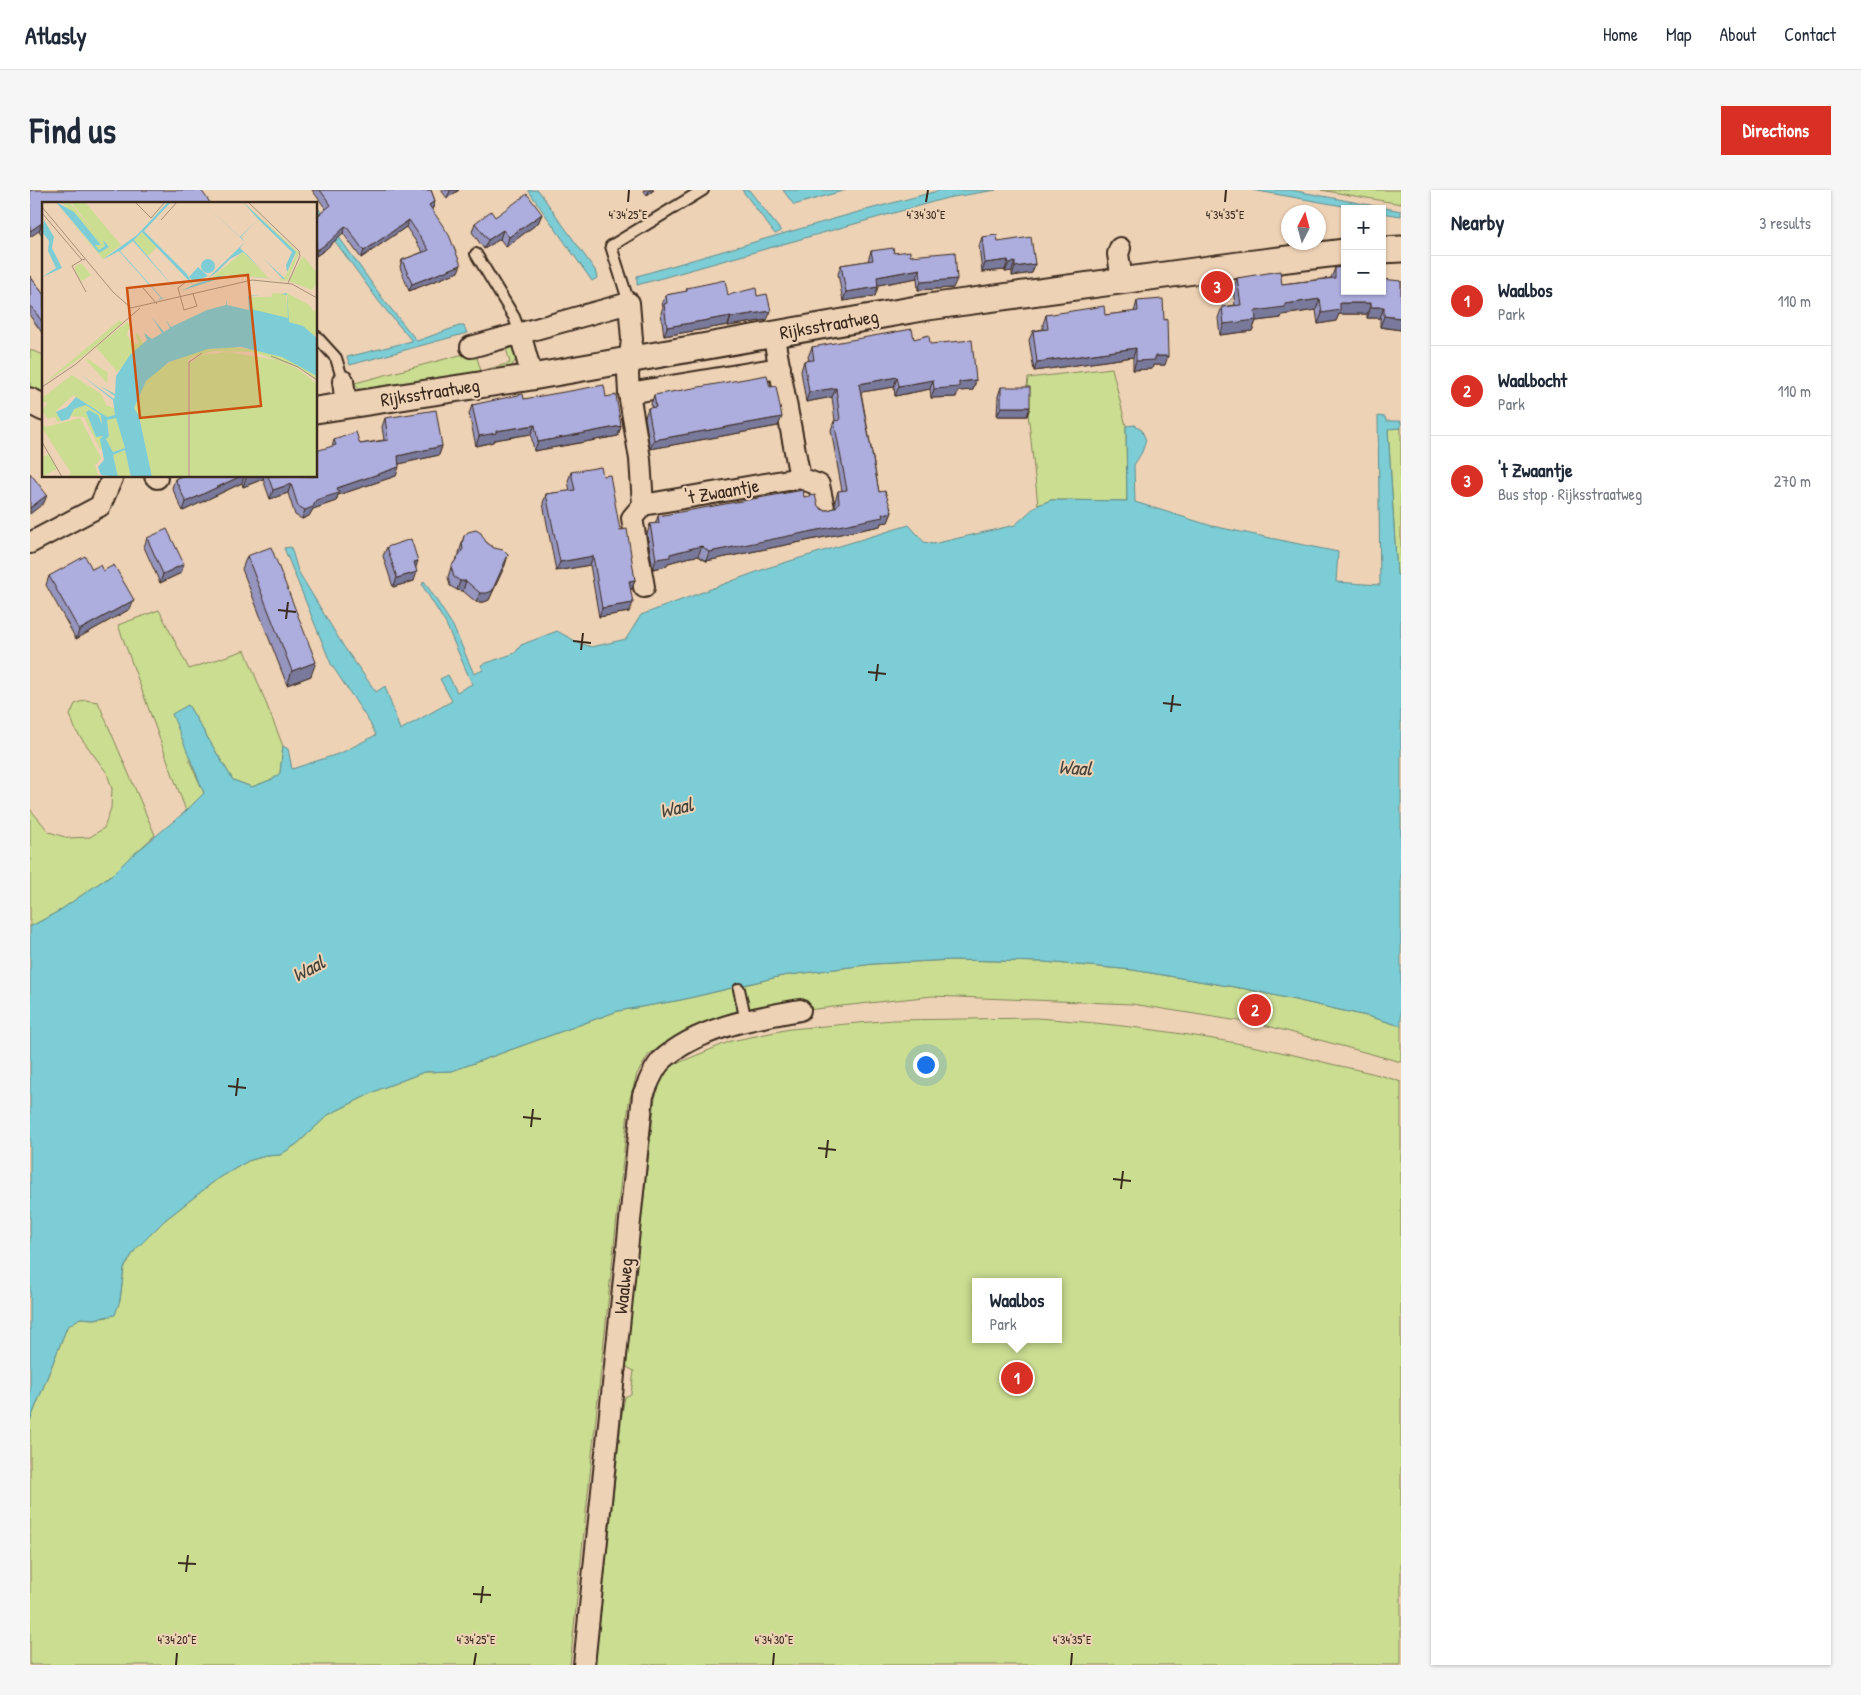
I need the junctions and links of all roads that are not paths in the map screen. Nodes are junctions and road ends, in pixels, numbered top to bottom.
1 (704, 190) edge
2 (1120, 248) dead end
3 (1386, 250) edge
4 (1401, 250) edge
5 (1341, 253) edge
6 (476, 254) dead end
7 (1122, 280) junction
8 (629, 302) junction
9 (520, 333) junction
10 (773, 333) junction
11 (318, 338) edge
12 (472, 347) dead end
13 (630, 359) junction
14 (780, 368) junction
15 (532, 377) junction
16 (343, 381) joint
17 (629, 393) junction
18 (30, 401) edge
19 (346, 405) junction
20 (42, 407) edge
21 (318, 410) edge
22 (112, 478) edge
23 (800, 478) junction
24 (643, 505) junction
25 (824, 508) edge
26 (30, 543) edge
27 (644, 587) dead end
28 (739, 989) dead end
29 (800, 1010) dead end
30 (746, 1021) junction
31 (584, 1665) edge

1 - 8 lane
2 - 7 street
3 - 4 street
5 - 7 street, Rijksstraatweg
6 - 9 lane
7 - 10 street, Rijksstraatweg
8 - 9 street, Rijksstraatweg
8 - 13 street
9 - 12 street, Rijksstraatweg
9 - 15 street
10 - 13 street, Rijksstraatweg
10 - 14 street
11 - 16 lane
13 - 15 street, Rijksstraatweg
13 - 17 street
14 - 17 street
14 - 23 street
15 - 19 street, Rijksstraatweg
16 - 19 street
17 - 24 street
18 - 20 street
19 - 21 street, Rijksstraatweg
22 - 26 street
23 - 24 street, 't Zwaantje
23 - 25 street
24 - 27 street
28 - 30 lane
29 - 30 street, Waalweg
30 - 31 street, Waalweg

